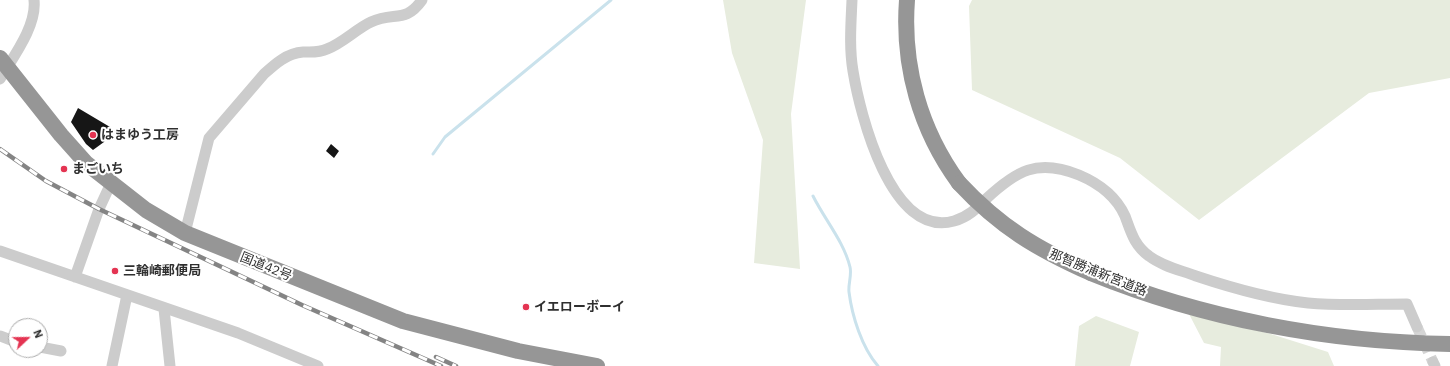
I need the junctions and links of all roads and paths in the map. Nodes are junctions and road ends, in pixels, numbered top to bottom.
1 (34, 0) edge
2 (422, 0) edge
3 (852, 0) edge
4 (907, 0) edge
5 (2, 68) edge
6 (111, 184) junction
7 (185, 234) junction
8 (0, 251) edge
9 (75, 277) junction
10 (127, 295) junction
11 (164, 309) junction
12 (1417, 327) tunnel mouth
13 (1450, 344) edge
14 (48, 349) edge
15 (61, 351) dead end
16 (312, 365) edge
17 (112, 366) edge
18 (170, 366) edge
19 (596, 366) edge

1 - 5 street
2 - 7 street
3 - 12 street
4 - 13 highway, 那智勝浦新宮道路, bridge
5 - 6 highway, 国道42号
6 - 7 highway, 国道42号
6 - 9 street
7 - 19 highway, 国道42号
8 - 9 street
9 - 10 street
10 - 11 street
10 - 17 street
11 - 16 street
11 - 18 street
14 - 15 street

